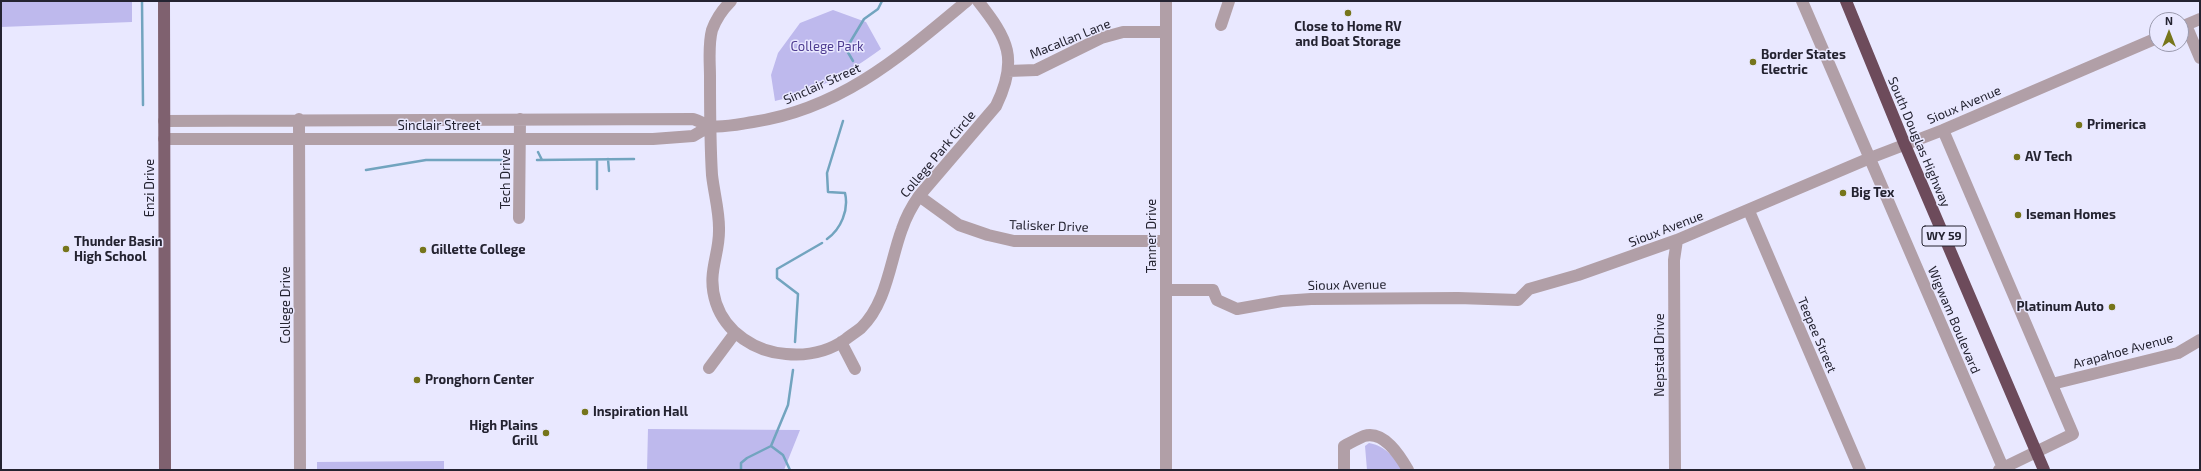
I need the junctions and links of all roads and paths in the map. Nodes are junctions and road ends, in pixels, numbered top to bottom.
1 (164, 1) edge
2 (731, 1) edge
3 (967, 1) edge
4 (978, 1) edge
5 (1166, 1) edge
6 (1229, 1) edge
7 (1802, 1) edge
8 (1846, 1) edge
9 (2200, 19) edge
10 (2189, 24) edge
11 (1221, 25) dead end
12 (1166, 32) junction
13 (2189, 36) edge
14 (2149, 41) edge
15 (2200, 58) edge
16 (1008, 71) junction
17 (299, 119) junction
18 (520, 119) junction
19 (164, 121) junction
20 (710, 126) junction
21 (1943, 130) junction
22 (164, 139) junction
23 (299, 140) junction
24 (520, 140) junction
25 (1905, 145) junction
26 (1870, 158) junction
27 (919, 196) junction
28 (1749, 211) junction
29 (519, 218) dead end
30 (1677, 240) junction
31 (1166, 241) junction
32 (1166, 290) junction
33 (735, 333) junction
34 (2200, 340) edge
35 (841, 342) junction
36 (709, 368) dead end
37 (855, 369) dead end
38 (2052, 384) junction
39 (2036, 452) junction
40 (2002, 469) edge
41 (165, 470) edge
42 (300, 470) edge
43 (1166, 470) edge
44 (1344, 470) edge
45 (1408, 470) edge
46 (1675, 470) edge
47 (1860, 470) edge
48 (2044, 470) edge

1 - 19 main road, Enzi Drive
2 - 20 street, College Park Circle
3 - 20 street, Sinclair Street
4 - 16 street, College Park Circle
5 - 12 street, Tanner Drive
6 - 11 street
7 - 26 street, Wigwam Boulevard
8 - 25 highway, South Douglas Highway / WY 59
9 - 10 street
12 - 16 street, Macallan Lane
12 - 31 street, Tanner Drive
13 - 15 street
14 - 21 street, Sioux Avenue
16 - 27 street, College Park Circle
17 - 18 street, Sinclair Street
17 - 19 street, Sinclair Street
17 - 23 street, College Drive
18 - 20 street, Sinclair Street
18 - 24 street, Tech Drive
19 - 22 main road, Enzi Drive
20 - 24 street, Sinclair Street
20 - 33 street, College Park Circle
21 - 25 street, Sioux Avenue
21 - 38 street
22 - 23 street, Sinclair Street
22 - 41 main road, Enzi Drive
23 - 24 street, Sinclair Street
23 - 42 street, College Drive
24 - 29 street, Tech Drive
25 - 26 street, Sioux Avenue
25 - 39 highway, South Douglas Highway / WY 59
26 - 28 street, Sioux Avenue
26 - 40 street, Wigwam Boulevard
27 - 31 street, Talisker Drive
27 - 35 street, College Park Circle
28 - 30 street, Sioux Avenue
28 - 47 street, Teepee Street
30 - 32 street, Sioux Avenue
30 - 46 street, Nepstad Drive
31 - 32 street, Tanner Drive
32 - 43 street, Tanner Drive
33 - 35 street, College Park Circle
33 - 36 street
34 - 38 street, Arapahoe Avenue
35 - 37 street
38 - 39 street
39 - 40 street
39 - 48 highway, South Douglas Highway / WY 59
44 - 45 street

